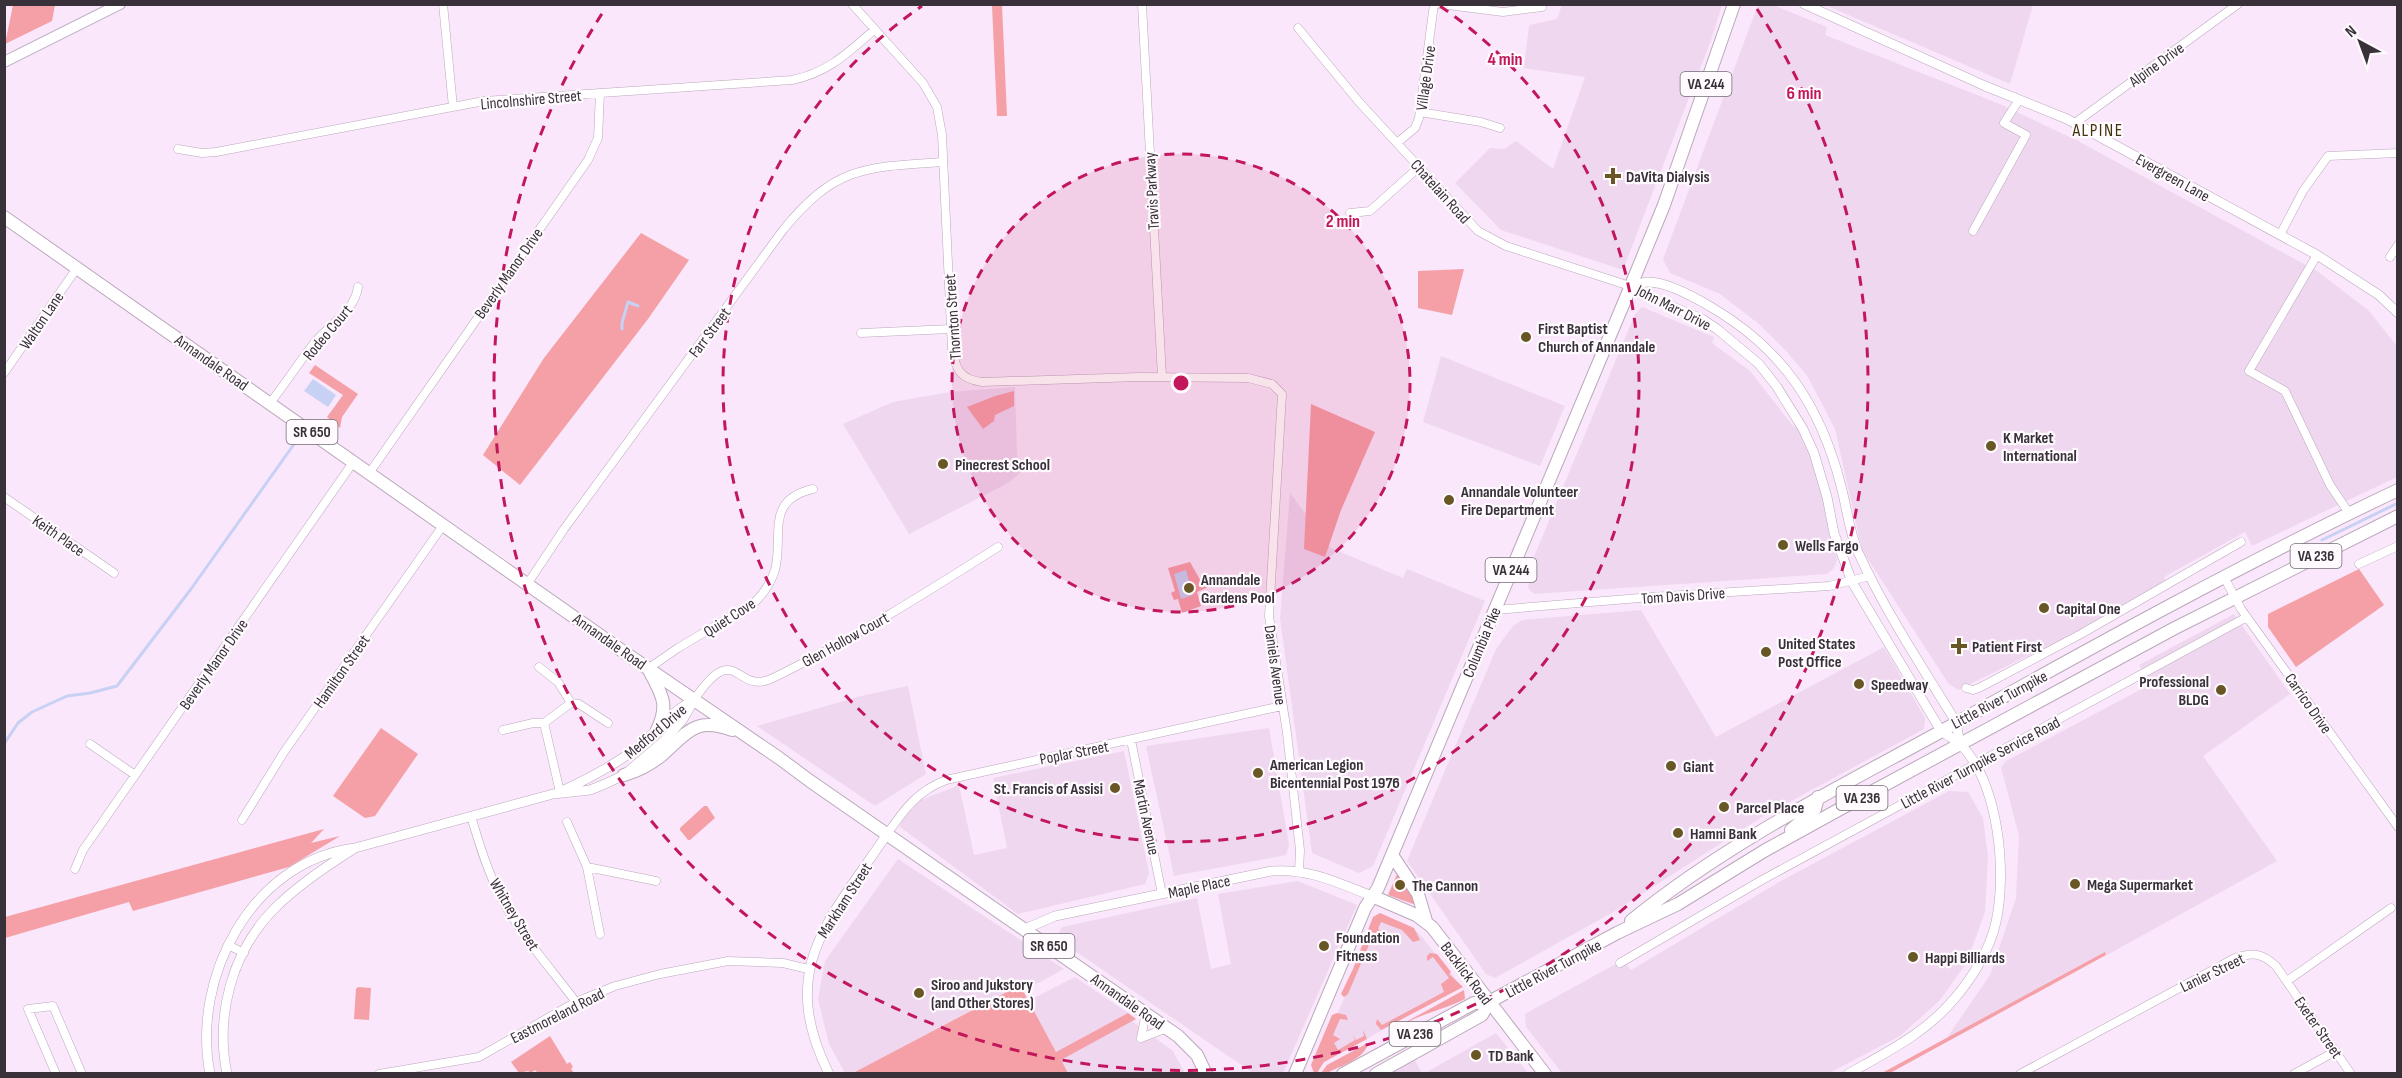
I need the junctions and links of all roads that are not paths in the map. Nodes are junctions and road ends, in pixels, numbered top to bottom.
1 (120, 4) edge
2 (444, 4) edge
3 (852, 4) edge
4 (1142, 4) edge
5 (1434, 4) edge
6 (1440, 4) edge
7 (1734, 4) edge
8 (1804, 4) edge
9 (2238, 4) edge
10 (1542, 7) dead end
11 (1298, 28) dead end
12 (874, 30) junction
13 (4, 62) edge
14 (600, 93) junction
15 (2019, 100) junction
16 (453, 107) junction
17 (1420, 112) junction
18 (2075, 123) junction
19 (1500, 128) dead end
20 (1397, 143) junction
21 (178, 148) dead end
22 (2397, 153) edge
23 (943, 162) junction
24 (1419, 167) junction
25 (1350, 213) dead end
26 (4, 218) edge
27 (1973, 231) dead end
28 (2280, 235) junction
29 (2397, 245) edge
30 (2317, 255) junction
31 (2390, 257) dead end
32 (77, 268) junction
33 (1630, 286) junction
34 (357, 287) dead end
35 (2394, 303) edge
36 (2397, 313) edge
37 (951, 328) junction
38 (861, 333) dead end
39 (4, 373) edge
40 (1162, 377) junction
41 (1278, 388) joint
42 (270, 403) junction
43 (354, 461) junction
44 (370, 472) junction
45 (813, 489) dead end
46 (2397, 490) edge
47 (4, 497) edge
48 (2349, 513) junction
49 (2397, 516) edge
50 (444, 524) junction
51 (2241, 542) dead end
52 (2397, 546) edge
53 (998, 548) dead end
54 (2359, 564) dead end
55 (114, 573) dead end
56 (1870, 576) junction
57 (2224, 577) junction
58 (528, 582) junction
59 (1852, 582) junction
60 (2234, 597) junction
61 (1495, 610) junction
62 (2247, 617) junction
63 (539, 667) dead end
64 (649, 668) junction
65 (1966, 688) dead end
66 (694, 700) junction
67 (571, 703) junction
68 (1282, 706) junction
69 (1956, 722) junction
70 (544, 723) junction
71 (608, 723) dead end
72 (503, 730) dead end
73 (657, 730) junction
74 (1941, 731) junction
75 (747, 736) junction
76 (1131, 740) junction
77 (90, 744) dead end
78 (1960, 745) junction
79 (1974, 765) junction
80 (135, 775) junction
81 (624, 775) junction
82 (560, 792) junction
83 (1818, 797) junction
84 (471, 816) junction
85 (242, 820) dead end
86 (567, 822) dead end
87 (2397, 827) edge
88 (887, 834) junction
89 (355, 848) junction
90 (1764, 852) junction
91 (1392, 855) junction
92 (587, 867) junction
93 (75, 869) dead end
94 (1299, 871) junction
95 (656, 881) dead end
96 (1162, 894) junction
97 (1372, 896) junction
98 (2391, 908) dead end
99 (1426, 921) junction
100 (1025, 929) junction
101 (1617, 933) junction
102 (600, 934) dead end
103 (228, 945) junction
104 (244, 953) junction
105 (1620, 963) dead end
106 (808, 969) junction
107 (2287, 981) junction
108 (576, 1002) junction
109 (1489, 1002) junction
110 (1146, 1013) junction
111 (1167, 1028) junction
112 (2336, 1051) junction
113 (56, 1074) edge
114 (82, 1074) edge
115 (210, 1074) edge
116 (227, 1074) edge
117 (379, 1074) edge
118 (829, 1074) edge
119 (1206, 1074) edge
120 (1296, 1074) edge
121 (1343, 1074) edge
122 (1376, 1074) edge
123 (1545, 1074) edge
124 (1848, 1074) edge
125 (2020, 1074) edge
126 (2294, 1074) edge
127 (2351, 1074) edge

1 - 13 main road
2 - 16 street
3 - 12 street, Thornton Street
4 - 40 street, Travis Parkway
5 - 17 street, Village Drive
6 - 10 street
7 - 33 main road, Columbia Pike / VA 244
8 - 15 street, Evergreen Lane
9 - 18 street, Alpine Drive
11 - 20 street, Chatelain Road
12 - 14 street, Lincolnshire Street
12 - 23 street, Thornton Street
14 - 16 street, Lincolnshire Street
14 - 44 street, Beverly Manor Drive
15 - 18 street, Evergreen Lane
15 - 27 street
16 - 21 street, Lincolnshire Street
17 - 19 street
17 - 20 street, Village Drive
18 - 28 street, Evergreen Lane
20 - 24 street, Chatelain Road
22 - 28 street
23 - 37 street, Thornton Street
23 - 58 street, Farr Street
24 - 25 street
24 - 33 street, Chatelain Road
26 - 32 main road, Annandale Road / SR 650
28 - 30 street, Evergreen Lane
29 - 31 street
30 - 35 street, Evergreen Lane
30 - 48 street
32 - 39 street, Walton Lane
32 - 42 main road, Annandale Road / SR 650
33 - 56 street, John Marr Drive
33 - 59 street, John Marr Drive
33 - 61 main road, Columbia Pike / VA 244
34 - 42 street, Rodeo Court
35 - 36 street, Evergreen Lane
37 - 38 street
37 - 40 street, Thornton Street
40 - 41 street, Thornton Street
41 - 68 street, Daniels Avenue
42 - 43 main road, Annandale Road / SR 650
43 - 44 main road, Annandale Road / SR 650
43 - 80 street, Beverly Manor Drive
44 - 50 main road, Annandale Road / SR 650
45 - 64 street, Quiet Cove
46 - 48 main road, Little River Turnpike / VA 236
47 - 55 street, Keith Place
48 - 57 main road, Little River Turnpike / VA 236
49 - 60 main road, Little River Turnpike / VA 236
50 - 58 main road, Annandale Road / SR 650
50 - 85 street, Hamilton Street
51 - 65 street
52 - 54 street
53 - 66 street, Glen Hollow Court
56 - 59 street, Tom Davis Drive
56 - 69 street, John Marr Drive
57 - 60 street, Carrico Drive
57 - 69 main road, Little River Turnpike / VA 236
58 - 64 main road, Annandale Road / SR 650
59 - 61 street, Tom Davis Drive
59 - 74 street, John Marr Drive
60 - 62 street, Carrico Drive
60 - 78 main road, Little River Turnpike / VA 236
61 - 91 main road, Columbia Pike / VA 244
62 - 79 street, Little River Turnpike Service Road
62 - 87 street, Carrico Drive
63 - 67 street
64 - 66 main road, Annandale Road / SR 650
64 - 73 main road
66 - 73 street, Medford Drive
66 - 75 main road, Annandale Road / SR 650
66 - 81 street, Medford Drive
67 - 70 street
67 - 71 street
68 - 76 street, Poplar Street
68 - 94 street, Daniels Avenue
69 - 74 main road, Little River Turnpike / VA 236
69 - 78 street, John Marr Drive
70 - 72 street
70 - 82 street
73 - 82 street, Medford Drive
74 - 78 street, John Marr Drive
74 - 83 main road, Little River Turnpike / VA 236
75 - 81 main road
75 - 88 main road, Annandale Road / SR 650
76 - 88 street, Poplar Street
76 - 96 street, Martin Avenue
77 - 80 street
78 - 79 street, John Marr Drive
78 - 90 main road, Little River Turnpike / VA 236
79 - 105 street, Little River Turnpike Service Road
79 - 124 street, John Marr Drive
80 - 93 street, Beverly Manor Drive
81 - 82 street, Medford Drive
82 - 84 street, Medford Drive
83 - 90 main road
83 - 101 main road, Little River Turnpike / VA 236
84 - 89 street, Medford Drive
84 - 108 street, Whitney Street
86 - 92 street
88 - 100 main road, Annandale Road / SR 650
88 - 106 street, Markham Street
89 - 103 street, Medford Drive
89 - 104 street, Medford Drive
90 - 101 main road, Little River Turnpike / VA 236
91 - 97 main road, Columbia Pike / VA 244
91 - 99 main road
92 - 95 street
92 - 102 street
94 - 96 street, Maple Place
94 - 97 street, Maple Place
96 - 100 street, Maple Place
97 - 99 main road, Backlick Road
97 - 120 main road, Columbia Pike / VA 244
98 - 107 street
99 - 109 main road, Backlick Road
100 - 110 main road, Annandale Road / SR 650
101 - 109 main road, Little River Turnpike / VA 236
103 - 104 street
103 - 115 street, Medford Drive
104 - 116 street, Medford Drive
106 - 108 street, Eastmoreland Road
106 - 118 street, Markham Street
107 - 112 street, Exeter Street
107 - 125 street, Lanier Street
108 - 117 street, Eastmoreland Road
109 - 121 main road, Little River Turnpike / VA 236
109 - 122 main road, Little River Turnpike / VA 236
109 - 123 main road, Backlick Road
110 - 111 main road, Annandale Road / SR 650
110 - 111 street
111 - 119 main road, Annandale Road / SR 650
112 - 126 street
112 - 127 street, Exeter Street
113 - 114 street

